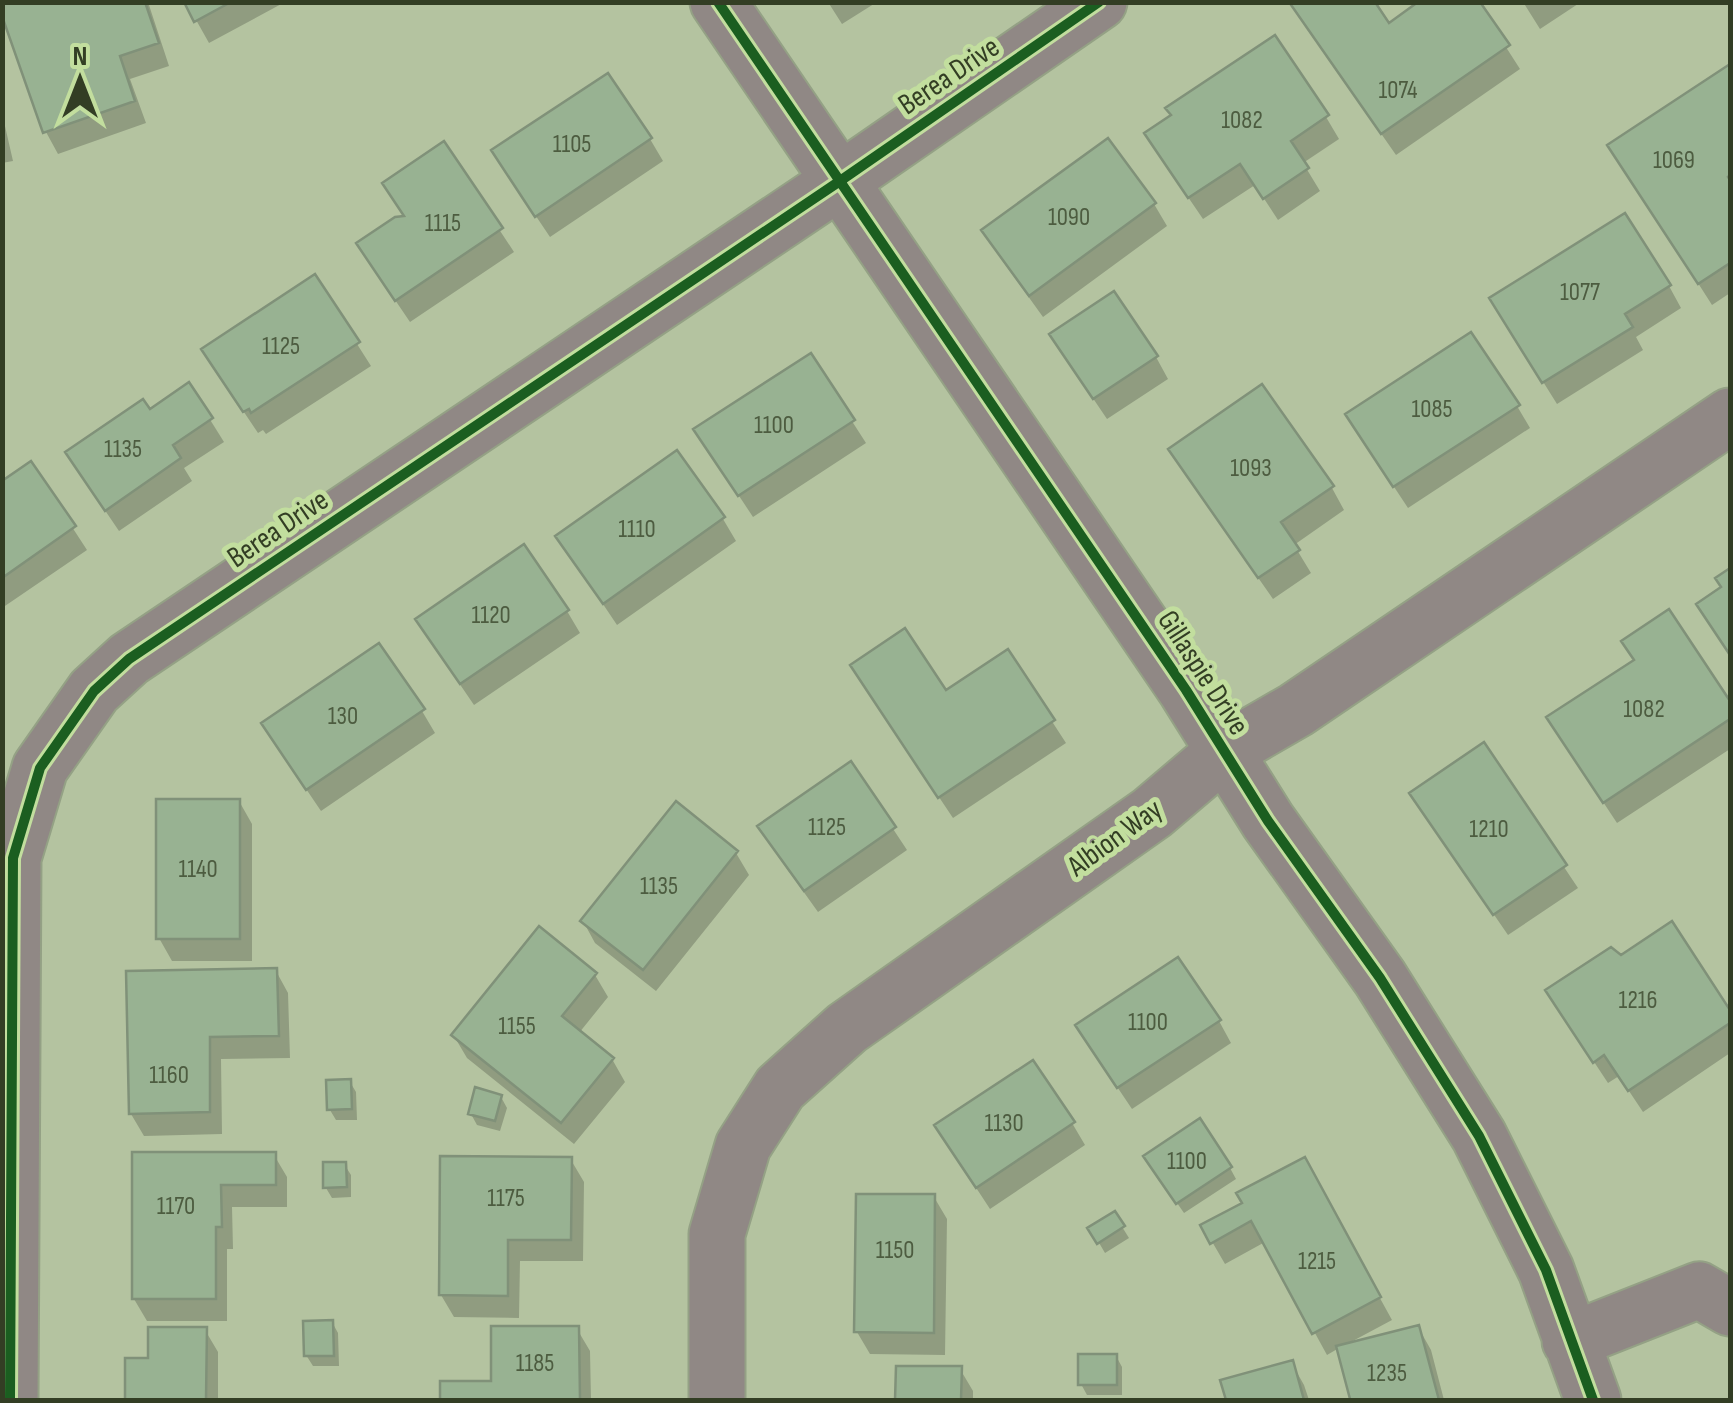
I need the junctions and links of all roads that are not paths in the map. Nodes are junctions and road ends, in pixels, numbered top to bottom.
1 (718, 2) edge
2 (1099, 2) edge
3 (840, 181) junction
4 (1730, 416) edge
5 (1225, 751) junction
6 (1720, 1286) edge
7 (1570, 1341) junction
8 (10, 1400) edge
9 (718, 1400) edge
10 (1593, 1400) edge

1 - 3 street, Gillaspie Drive
2 - 3 street, Berea Drive
3 - 5 street, Gillaspie Drive
3 - 8 street, Berea Drive
4 - 5 street, Albion Way
5 - 7 street, Gillaspie Drive
5 - 9 street, Albion Way
6 - 7 street
7 - 10 street, Gillaspie Drive

